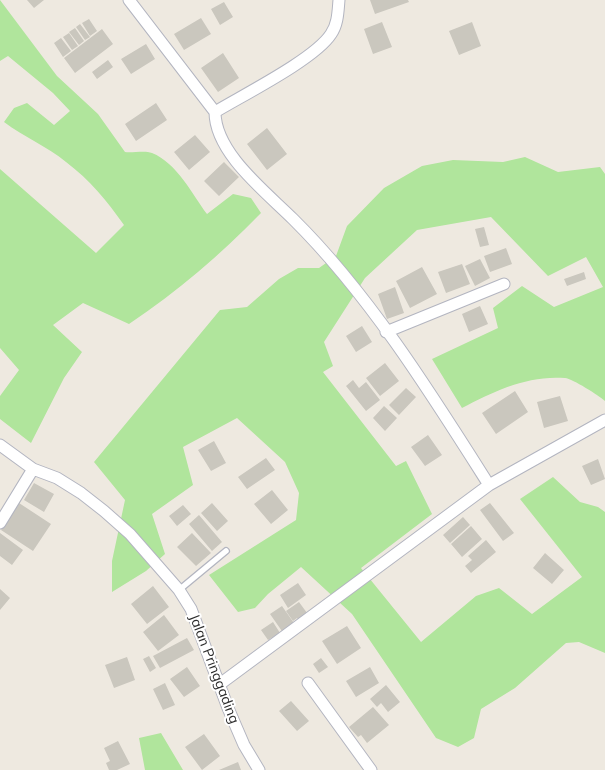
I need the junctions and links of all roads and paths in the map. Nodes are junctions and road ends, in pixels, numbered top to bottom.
1 (129, 0) edge
2 (339, 0) edge
3 (215, 112) junction
4 (504, 284) dead end
5 (386, 332) junction
6 (605, 420) edge
7 (0, 445) edge
8 (33, 469) junction
9 (489, 484) junction
10 (0, 523) edge
11 (226, 551) dead end
12 (179, 590) junction
13 (308, 683) dead end
14 (220, 684) junction
15 (259, 770) edge
16 (371, 770) edge

1 - 3 street
2 - 3 street
3 - 5 street
4 - 5 street
5 - 9 street
6 - 9 street
7 - 8 street, Jalan Pringgading
8 - 10 street
8 - 12 street, Jalan Pringgading
9 - 14 street
11 - 12 lane
12 - 14 street, Jalan Pringgading
13 - 16 street
14 - 15 street, Jalan Pringgading

